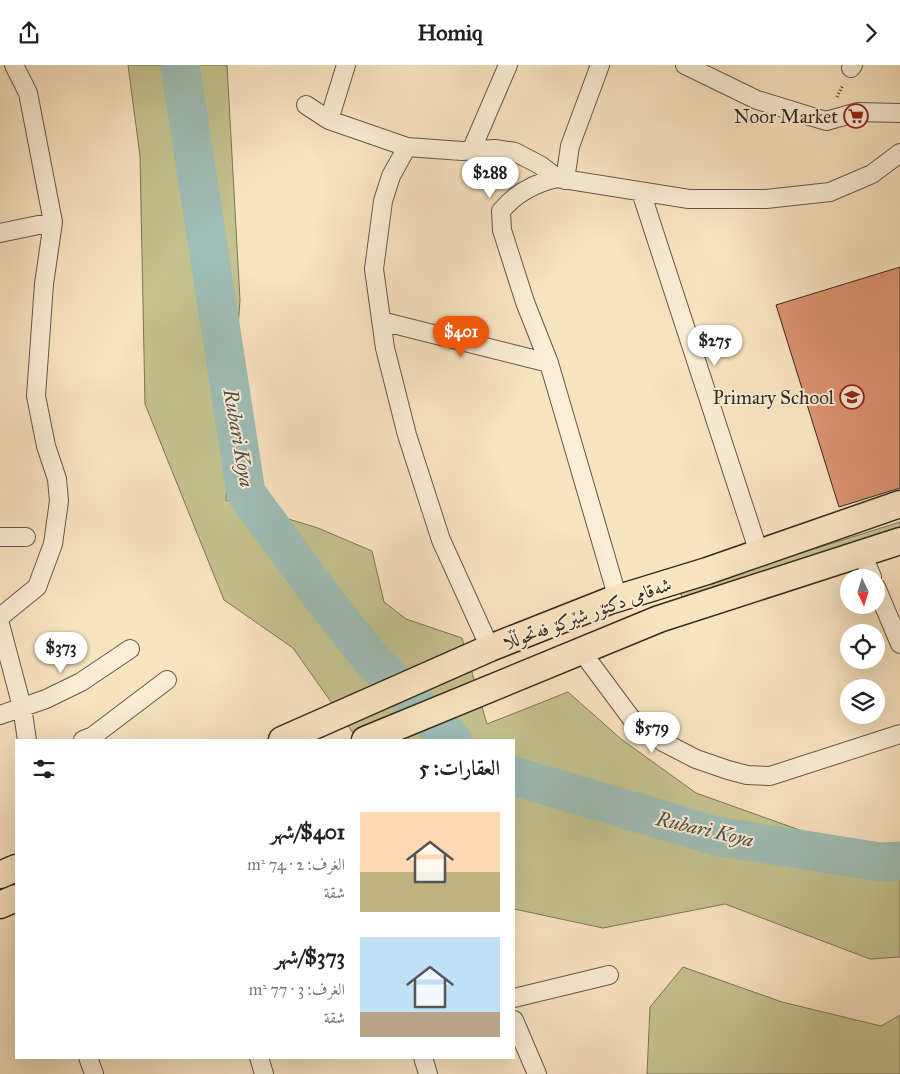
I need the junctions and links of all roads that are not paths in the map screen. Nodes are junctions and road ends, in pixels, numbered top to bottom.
1 (14, 65) edge
2 (346, 65) edge
3 (508, 65) edge
4 (600, 65) edge
5 (684, 65) edge
6 (306, 105) dead end
7 (900, 113) edge
8 (329, 120) junction
9 (407, 147) junction
10 (471, 151) junction
11 (900, 153) edge
12 (561, 179) junction
13 (641, 192) junction
14 (53, 222) junction
15 (0, 233) edge
16 (381, 321) junction
17 (549, 363) junction
18 (900, 504) edge
19 (0, 537) edge
20 (26, 537) dead end
21 (900, 541) edge
22 (759, 553) junction
23 (862, 553) junction
24 (869, 569) edge
25 (649, 588) junction
26 (618, 599) junction
27 (885, 608) edge
28 (0, 617) edge
29 (659, 619) junction
30 (0, 624) edge
31 (900, 644) edge
32 (130, 649) dead end
33 (485, 651) junction
34 (582, 652) junction
35 (167, 680) dead end
36 (22, 707) junction
37 (0, 715) edge
38 (900, 734) edge
39 (287, 737) edge
40 (27, 739) edge
41 (86, 739) edge
42 (367, 739) edge
43 (15, 868) edge
44 (0, 875) edge
45 (15, 898) edge
46 (0, 905) edge
47 (609, 975) dead end
48 (515, 998) edge
49 (515, 1022) edge
50 (89, 1059) edge
51 (260, 1059) edge
52 (424, 1059) edge
53 (94, 1074) edge
54 (264, 1074) edge
55 (428, 1074) edge
56 (537, 1074) edge

1 - 14 street
2 - 8 street
3 - 10 street
4 - 12 street
5 - 7 street
6 - 8 street
8 - 9 street
9 - 10 street
9 - 16 street
10 - 12 street
11 - 13 street
12 - 13 street
12 - 17 street
13 - 22 street
14 - 15 street
14 - 28 street
16 - 17 street
16 - 33 street
17 - 26 street
18 - 22 main road, شەقامی دکتۆر شێرکۆ فەتحوڵڵا
19 - 20 street
21 - 23 main road, شەقامی دکتۆر شێرکۆ فەتحوڵڵا
22 - 25 main road, شەقامی دکتۆر شێرکۆ فەتحوڵڵا
23 - 24 street
23 - 29 main road, شەقامی دکتۆر شێرکۆ فەتحوڵڵا
25 - 26 main road, شەقامی دکتۆر شێرکۆ فەتحوڵڵا
25 - 29 main road
26 - 33 main road, شەقامی دکتۆر شێرکۆ فەتحوڵڵا
27 - 31 street
29 - 34 main road, شەقامی دکتۆر شێرکۆ فەتحوڵڵا
30 - 36 street
32 - 36 street
33 - 39 main road, شەقامی دکتۆر شێرکۆ فەتحوڵڵا
34 - 38 street
34 - 42 main road, شەقامی دکتۆر شێرکۆ فەتحوڵڵا
35 - 41 street
36 - 37 street
36 - 40 street
43 - 44 main road
45 - 46 main road
47 - 48 street
49 - 56 street
50 - 53 street
51 - 54 street
52 - 55 street

